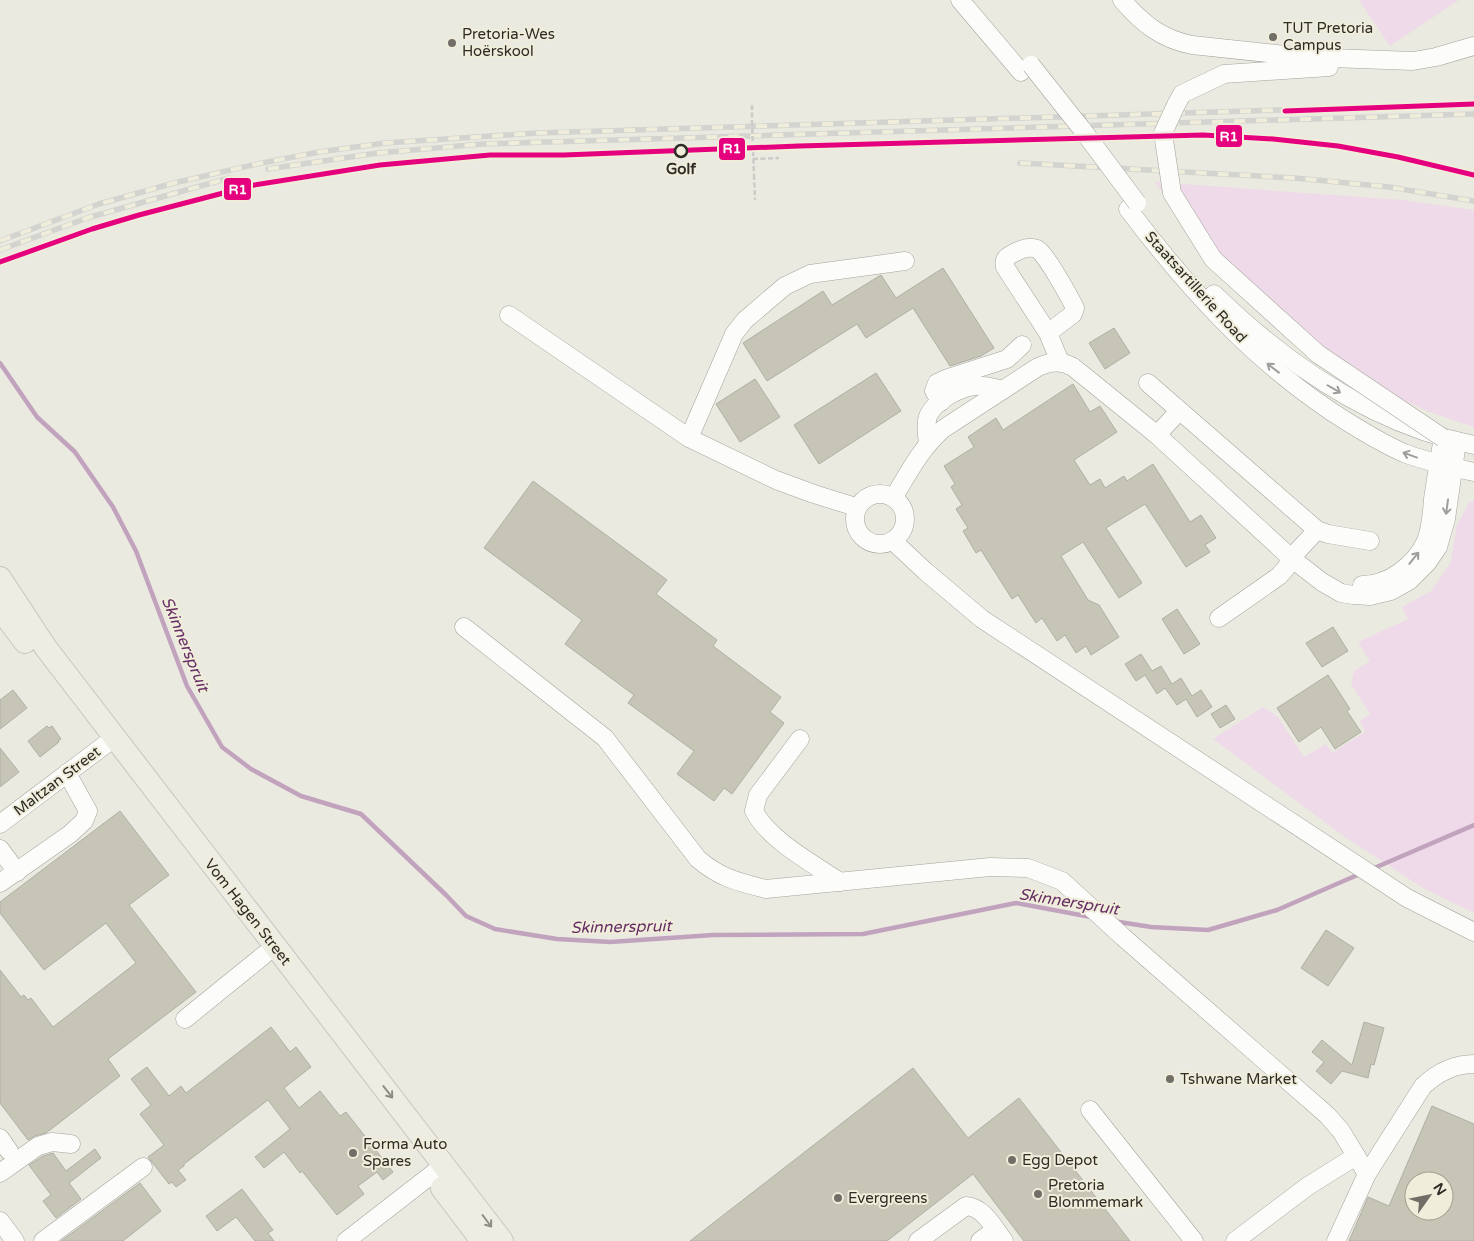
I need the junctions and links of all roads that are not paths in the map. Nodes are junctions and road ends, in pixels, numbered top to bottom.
1 (960, 0) edge
2 (973, 0) edge
3 (1122, 0) edge
4 (1474, 46) edge
5 (1413, 61) junction
6 (1026, 69) junction
7 (1133, 206) junction
8 (905, 261) dead end
9 (509, 315) dead end
10 (1048, 333) junction
11 (1022, 345) dead end
12 (1060, 362) junction
13 (1148, 383) dead end
14 (1003, 390) junction
15 (940, 402) junction
16 (1179, 411) junction
17 (1157, 435) junction
18 (689, 438) junction
19 (1458, 442) edge
20 (928, 444) junction
21 (1446, 466) junction
22 (1474, 472) edge
23 (894, 497) junction
24 (856, 507) junction
25 (1317, 530) junction
26 (893, 541) junction
27 (1370, 541) dead end
28 (1291, 558) junction
29 (0, 578) edge
30 (0, 609) edge
31 (1219, 618) dead end
32 (464, 627) dead end
33 (800, 739) dead end
34 (109, 742) junction
35 (67, 773) junction
36 (0, 824) edge
37 (0, 849) edge
38 (17, 872) junction
39 (840, 882) junction
40 (0, 883) edge
41 (1474, 932) edge
42 (264, 955) junction
43 (184, 1019) dead end
44 (1474, 1064) edge
45 (1090, 1110) dead end
46 (71, 1144) dead end
47 (1356, 1156) junction
48 (143, 1167) dead end
49 (438, 1170) junction
50 (0, 1173) edge
51 (1367, 1174) junction
52 (0, 1221) edge
53 (999, 1235) edge
54 (15, 1241) edge
55 (43, 1241) edge
56 (346, 1241) edge
57 (482, 1241) edge
58 (502, 1241) edge
59 (918, 1241) edge
60 (980, 1241) edge
61 (1194, 1241) edge
62 (1235, 1241) edge
63 (1336, 1241) edge

1 - 6 street, Staatsartillerie Road
2 - 6 street, Staatsartillerie Road
3 - 5 street
4 - 5 street
5 - 19 street, bridge
6 - 7 street, Staatsartillerie Road
7 -> 19 street, Staatsartillerie Road
21 -> 7 street, Staatsartillerie Road
8 - 18 street
9 - 18 street
10 - 10 street
10 - 12 street
11 - 15 street
12 - 14 street
12 - 17 street
13 - 16 street
14 - 15 street
14 - 20 street
15 - 20 street
16 - 17 street
16 - 25 street
17 - 28 street
18 - 24 street
19 - 21 street
20 - 23 street
21 - 22 street, Staatsartillerie Road
21 - 28 street
23 - 24 street
23 - 26 street
24 - 26 street
25 - 27 street
25 - 28 street
26 - 41 street
28 - 31 street
29 - 34 main road, Vom Hagen Street
30 - 34 main road, Vom Hagen Street
32 - 39 street
33 - 39 street
34 - 35 street, Maltzan Street
34 - 42 main road, Vom Hagen Street
34 -> 49 main road, Vom Hagen Street
35 - 36 street, Maltzan Street
35 - 38 street
37 - 38 street
38 - 40 street
39 - 47 street
42 - 43 street
42 - 49 main road, Vom Hagen Street
44 - 51 street
45 - 61 street
46 - 50 street
47 - 51 street
47 - 62 street
48 - 55 street
49 - 56 street
49 - 57 main road, Vom Hagen Street
49 -> 58 main road, Vom Hagen Street
51 - 63 street
52 - 54 street
53 - 59 street
53 - 60 street

